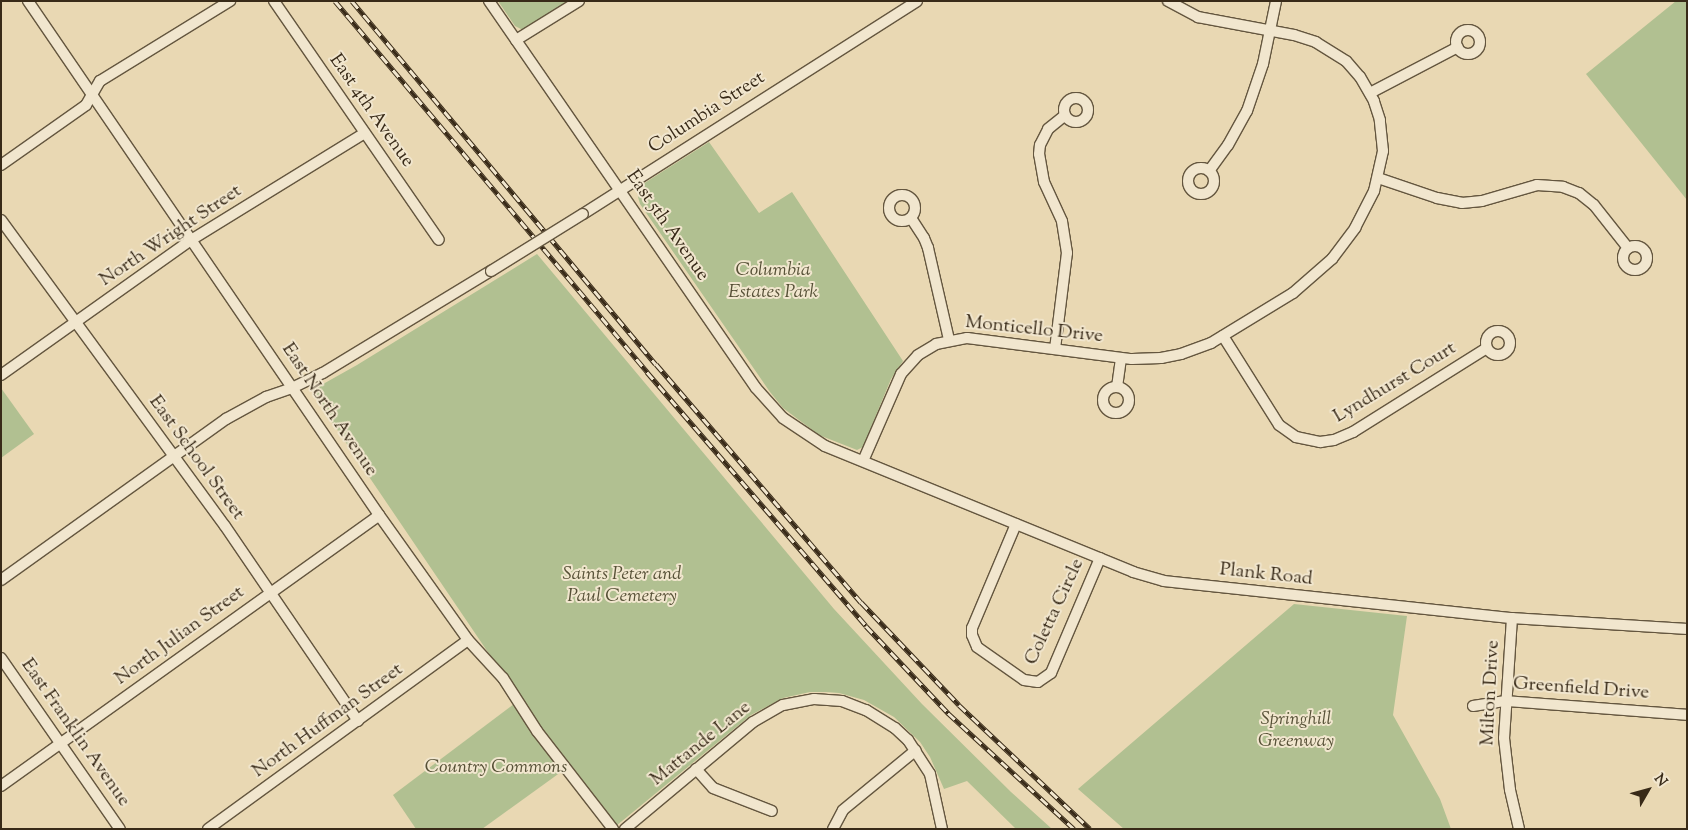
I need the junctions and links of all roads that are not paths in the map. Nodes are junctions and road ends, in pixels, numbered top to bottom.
1 (28, 1) edge
2 (230, 1) edge
3 (274, 1) edge
4 (489, 1) edge
5 (579, 1) edge
6 (917, 1) edge
7 (1168, 1) edge
8 (1276, 1) edge
9 (1269, 30) junction
10 (516, 40) junction
11 (1458, 48) dead end
12 (1370, 93) junction
13 (91, 94) junction
14 (1065, 116) dead end
15 (365, 133) junction
16 (1, 165) edge
17 (1209, 171) dead end
18 (1378, 178) junction
19 (621, 190) junction
20 (910, 218) dead end
21 (1, 220) edge
22 (191, 240) junction
23 (439, 240) dead end
24 (1628, 248) dead end
25 (75, 322) junction
26 (1223, 336) junction
27 (949, 340) junction
28 (1487, 348) dead end
29 (1055, 350) junction
30 (1121, 358) junction
31 (1, 375) edge
32 (1117, 387) dead end
33 (292, 388) junction
34 (174, 456) junction
35 (863, 461) junction
36 (379, 515) junction
37 (1016, 524) junction
38 (1100, 558) junction
39 (1, 580) edge
40 (271, 592) junction
41 (1512, 618) junction
42 (1687, 627) edge
43 (468, 640) junction
44 (1, 658) edge
45 (1506, 701) junction
46 (1473, 706) dead end
47 (1687, 715) edge
48 (358, 721) junction
49 (61, 743) junction
50 (916, 750) junction
51 (696, 770) junction
52 (1, 786) edge
53 (772, 811) dead end
54 (120, 829) edge
55 (208, 829) edge
56 (613, 829) edge
57 (625, 829) edge
58 (833, 829) edge
59 (942, 829) edge
60 (1519, 829) edge

1 - 13 street, East North Avenue
2 - 13 street
3 - 15 street, East 4th Avenue
4 - 10 street, East 5th Avenue
5 - 10 street
6 - 19 street, Columbia Street
7 - 9 street, Monticello Drive
8 - 9 street
9 - 12 street, Monticello Drive
9 - 17 street
10 - 19 street, East 5th Avenue
11 - 12 street
12 - 18 street, Monticello Drive
13 - 16 street
13 - 22 street, East North Avenue
14 - 29 street
15 - 22 street, North Wright Street
15 - 23 street, East 4th Avenue
18 - 24 street
18 - 26 street, Monticello Drive
19 - 33 street, Columbia Street, bridge
19 - 35 street, East 5th Avenue
20 - 27 street
21 - 25 street, East School Street
22 - 25 street, North Wright Street
22 - 33 street, East North Avenue
25 - 31 street, North Wright Street
25 - 34 street, East School Street
26 - 28 street, Lyndhurst Court
26 - 30 street, Monticello Drive
27 - 29 street, Monticello Drive
27 - 35 street, Monticello Drive
29 - 30 street, Monticello Drive
30 - 32 street, Monticello Drive
33 - 34 street, Columbia Street
33 - 36 street, East North Avenue
34 - 39 street, Columbia Street
34 - 40 street, East School Street
35 - 37 street, Plank Road
36 - 40 street, North Julian Street
36 - 43 street, East North Avenue
37 - 38 street, Plank Road
37 - 38 street, Coletta Circle
38 - 41 street, Plank Road
40 - 48 street, East School Street
40 - 49 street, North Julian Street
41 - 42 street, Plank Road
41 - 45 street, Milton Drive
43 - 48 street, North Huffman Street
43 - 56 street, East North Avenue
44 - 49 street, East Franklin Avenue
45 - 46 street, Greenfield Drive
45 - 47 street, Greenfield Drive
45 - 60 street, Milton Drive
48 - 55 street, North Huffman Street
49 - 52 street, North Julian Street
49 - 54 street, East Franklin Avenue
50 - 51 street, Mattande Lane
50 - 58 street
50 - 59 street, Mattande Lane
51 - 53 street
51 - 57 street, Mattande Lane

